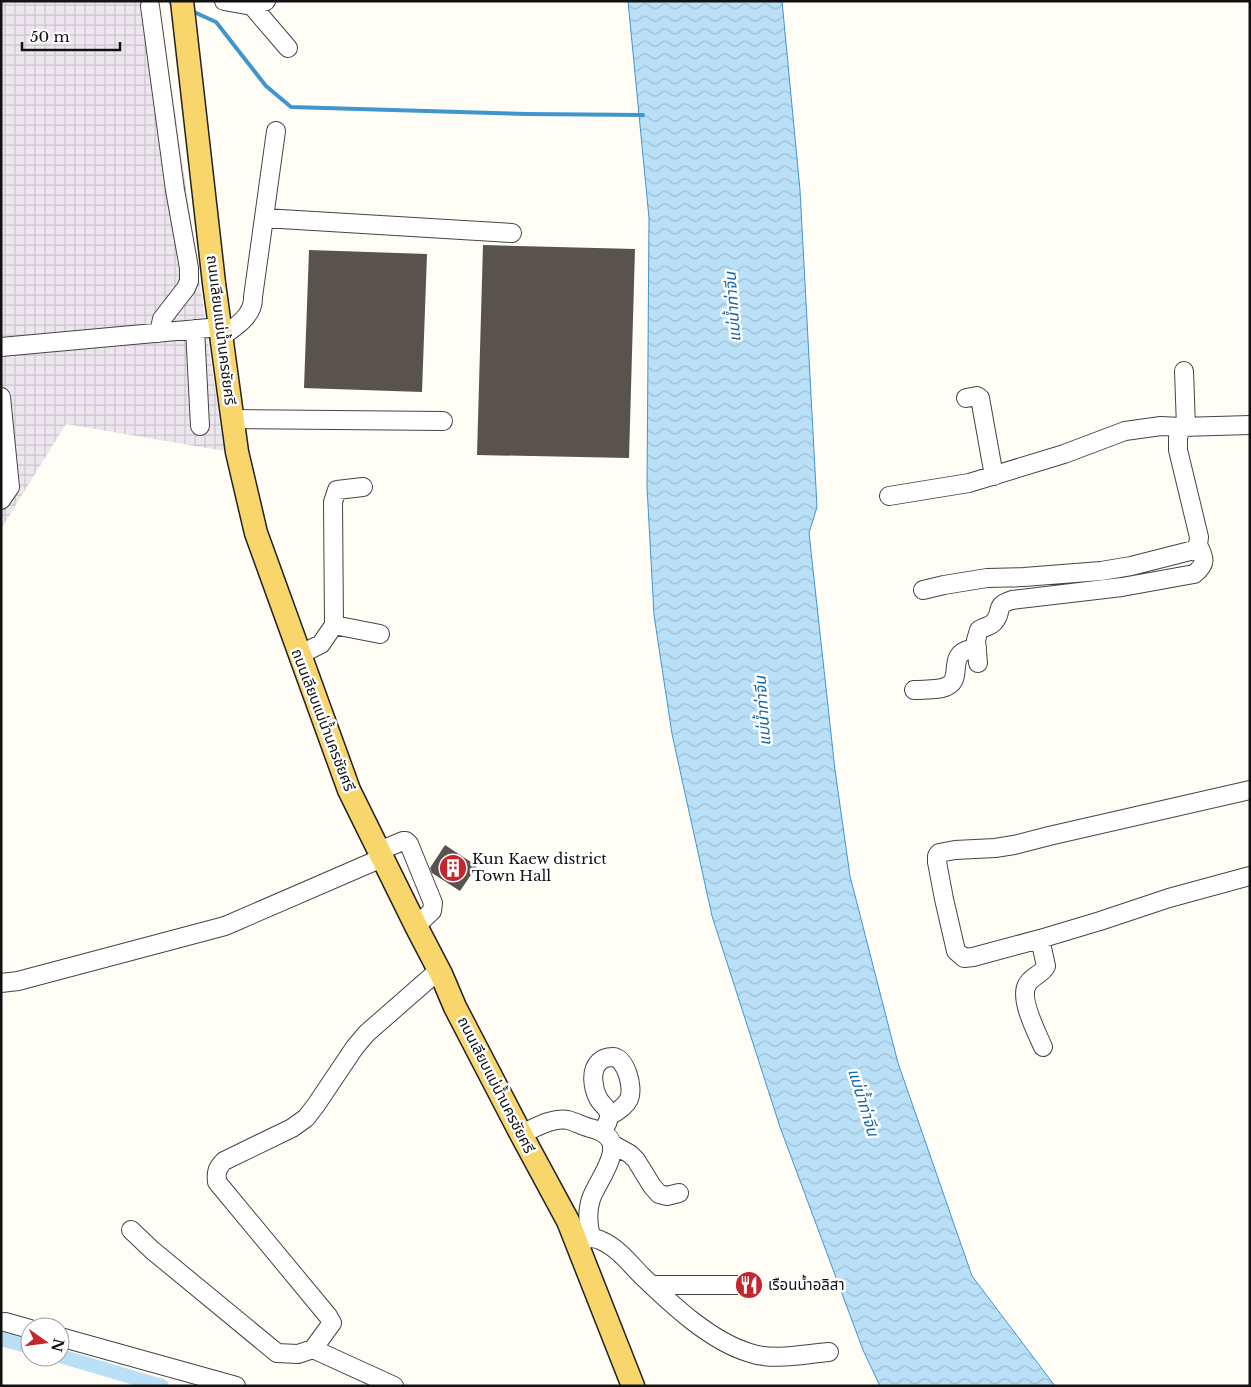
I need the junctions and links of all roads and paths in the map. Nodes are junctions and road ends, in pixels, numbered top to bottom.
1 (182, 1) edge
2 (224, 1) edge
3 (259, 4) edge
4 (150, 6) dead end
5 (288, 48) dead end
6 (276, 131) dead end
7 (264, 218) junction
8 (512, 233) dead end
9 (195, 329) junction
10 (159, 332) junction
11 (221, 332) junction
12 (1, 347) edge
13 (1184, 371) dead end
14 (1, 397) edge
15 (966, 398) dead end
16 (232, 419) junction
17 (443, 421) dead end
18 (1250, 425) edge
19 (200, 426) dead end
20 (1183, 427) junction
21 (4, 441) edge
22 (994, 476) junction
23 (363, 487) dead end
24 (889, 496) dead end
25 (1, 500) edge
26 (1198, 545) junction
27 (923, 590) dead end
28 (334, 625) junction
29 (380, 634) dead end
30 (299, 655) junction
31 (914, 690) dead end
32 (1250, 790) edge
33 (381, 855) junction
34 (1250, 876) edge
35 (416, 926) junction
36 (1041, 941) junction
37 (439, 970) junction
38 (1, 983) edge
39 (1043, 1047) dead end
40 (608, 1131) junction
41 (521, 1134) junction
42 (679, 1192) dead end
43 (131, 1230) dead end
44 (584, 1239) junction
45 (750, 1285) dead end
46 (652, 1286) junction
47 (3, 1325) edge
48 (20, 1328) edge
49 (70, 1340) edge
50 (313, 1349) junction
51 (829, 1352) dead end
52 (363, 1379) edge
53 (236, 1386) edge
54 (394, 1386) edge
55 (633, 1386) edge

1 - 11 main road, ถนนเลียบแม่น้ำนครชัยศรี
2 - 3 street
3 - 5 street
4 - 10 street
6 - 7 street
7 - 8 street
7 - 11 street
9 - 10 street
9 - 11 street
9 - 19 street
10 - 12 street
11 - 16 main road, ถนนเลียบแม่น้ำนครชัยศรี
13 - 20 street
14 - 21 street
15 - 22 street
16 - 17 street
16 - 30 main road, ถนนเลียบแม่น้ำนครชัยศรี
18 - 20 street
20 - 22 street
20 - 26 street
21 - 25 street
22 - 24 street
23 - 28 street
26 - 27 street
26 - 31 street
28 - 29 street
28 - 30 street
30 - 33 main road, ถนนเลียบแม่น้ำนครชัยศรี
32 - 36 street
33 - 35 main road, ถนนเลียบแม่น้ำนครชัยศรี
33 - 35 street
33 - 38 street
34 - 36 street
35 - 37 main road, ถนนเลียบแม่น้ำนครชัยศรี
36 - 39 street
37 - 41 main road, ถนนเลียบแม่น้ำนครชัยศรี
37 - 50 street
40 - 41 street
40 - 42 street
40 - 44 street
41 - 44 main road, ถนนเลียบแม่น้ำนครชัยศรี
43 - 50 street
44 - 46 street
44 - 55 main road, ถนนเลียบแม่น้ำนครชัยศรี
45 - 46 street
46 - 51 street
47 - 48 street
49 - 53 street
50 - 52 street
52 - 54 street

